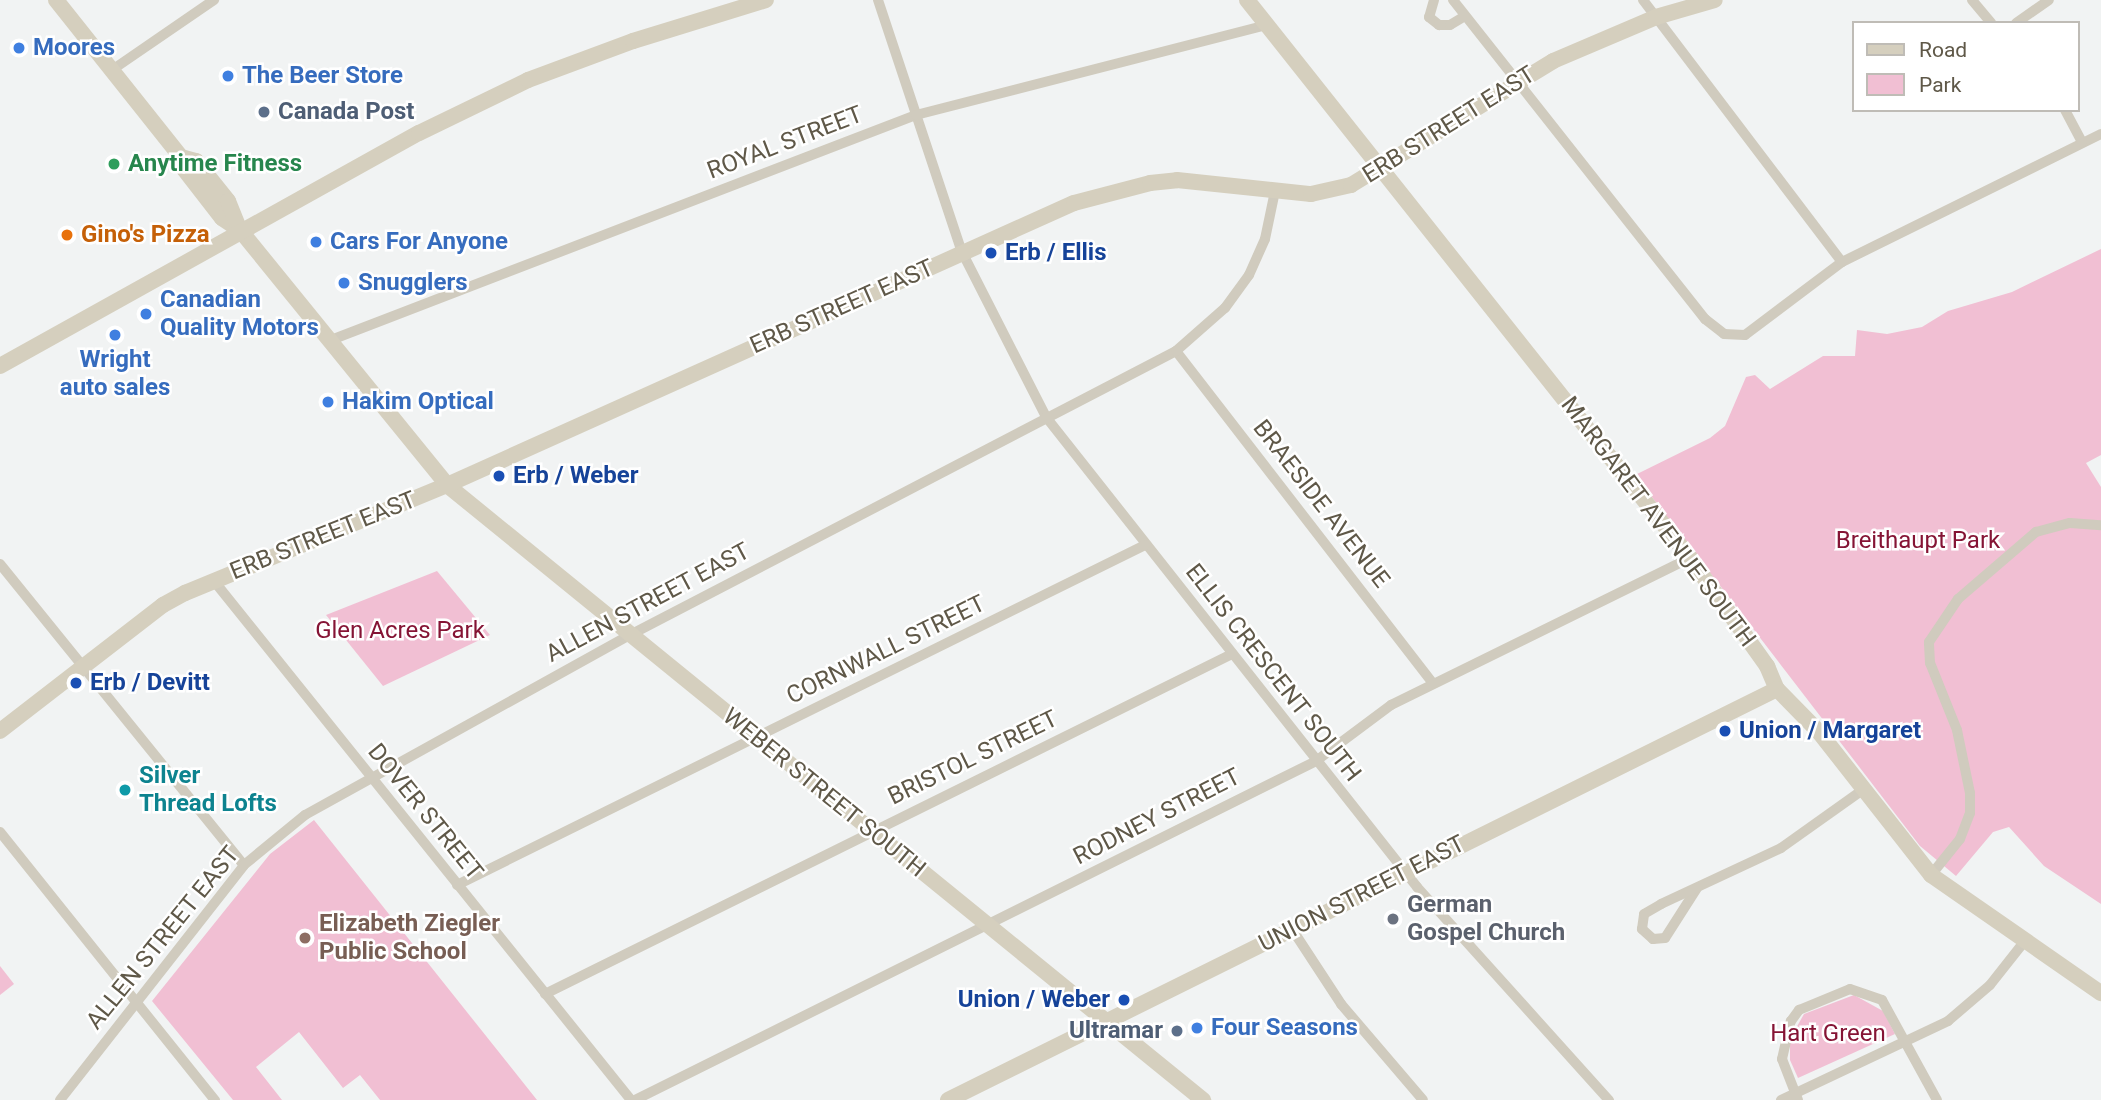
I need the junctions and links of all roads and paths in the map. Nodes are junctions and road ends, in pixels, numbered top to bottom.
1 (56, 0) edge
2 (214, 0) edge
3 (766, 0) edge
4 (878, 0) edge
5 (1247, 0) edge
6 (1434, 0) edge
7 (1453, 0) edge
8 (1643, 0) edge
9 (1715, 0) edge
10 (1972, 0) edge
11 (2049, 0) edge
12 (1465, 16) junction
13 (1656, 17) junction
14 (1989, 21) edge
15 (2019, 21) edge
16 (1267, 25) junction
17 (112, 70) junction
18 (1518, 80) junction
19 (2066, 112) edge
20 (916, 115) junction
21 (2101, 134) edge
22 (2082, 142) junction
23 (1381, 170) junction
24 (1275, 191) junction
25 (240, 230) junction
26 (962, 252) junction
27 (1842, 262) junction
28 (331, 340) junction
29 (1176, 351) junction
30 (0, 366) edge
31 (1046, 417) junction
32 (447, 485) junction
33 (2101, 525) edge
34 (1145, 545) junction
35 (1690, 558) junction
36 (0, 564) edge
37 (214, 581) junction
38 (630, 635) junction
39 (1232, 654) junction
40 (83, 667) junction
41 (1433, 683) junction
42 (1777, 689) junction
43 (0, 731) edge
44 (756, 738) junction
45 (1316, 761) junction
46 (370, 777) junction
47 (1864, 789) junction
48 (872, 831) junction
49 (0, 832) edge
50 (244, 865) junction
51 (1404, 871) junction
52 (1931, 874) junction
53 (457, 885) junction
54 (1698, 888) junction
55 (988, 925) junction
56 (1293, 929) junction
57 (2024, 942) junction
58 (2101, 993) edge
59 (545, 994) junction
60 (137, 1002) junction
61 (1108, 1021) junction
62 (1906, 1043) junction
63 (1797, 1097) edge
64 (60, 1100) edge
65 (215, 1100) edge
66 (633, 1100) edge
67 (948, 1100) edge
68 (1203, 1100) edge
69 (1423, 1100) edge
70 (1609, 1100) edge
71 (1781, 1100) edge
72 (1937, 1100) edge

1 - 17 main road, WEBER STREET SOUTH
2 - 17 street
3 - 25 main road
4 - 20 street, ELLIS CRESCENT SOUTH
5 - 16 main road, MARGARET AVENUE SOUTH
6 - 12 street
7 - 12 street
8 - 13 street
9 - 13 main road, ERB STREET EAST
10 - 14 street
11 - 15 street
12 - 18 street
13 - 18 main road, ERB STREET EAST
13 - 27 street
16 - 20 street, ROYAL STREET
16 - 23 main road, MARGARET AVENUE SOUTH
17 - 25 main road, WEBER STREET SOUTH
18 - 23 main road, ERB STREET EAST
18 - 27 street
19 - 22 street
20 - 26 street, ELLIS CRESCENT SOUTH
20 - 28 street, ROYAL STREET
21 - 22 street
22 - 27 street
23 - 24 main road, ERB STREET EAST
23 - 35 main road, MARGARET AVENUE SOUTH
24 - 26 main road, ERB STREET EAST
24 - 29 street, ALLEN STREET EAST
25 - 28 main road, WEBER STREET SOUTH
25 - 30 main road
26 - 31 street, ELLIS CRESCENT SOUTH
26 - 32 main road, ERB STREET EAST
28 - 32 main road, WEBER STREET SOUTH
29 - 31 street, ALLEN STREET EAST
29 - 41 street, BRAESIDE AVENUE
31 - 34 street, ELLIS CRESCENT SOUTH
31 - 38 street, ALLEN STREET EAST
32 - 37 main road, ERB STREET EAST
32 - 38 main road, WEBER STREET SOUTH
33 - 52 street
34 - 39 street, ELLIS CRESCENT SOUTH
34 - 44 street, CORNWALL STREET
35 - 41 street, RODNEY STREET
35 - 42 main road, MARGARET AVENUE SOUTH
36 - 40 street
37 - 40 main road, ERB STREET EAST
37 - 46 street, DOVER STREET
38 - 44 main road, WEBER STREET SOUTH
38 - 46 street, ALLEN STREET EAST
39 - 45 street, ELLIS CRESCENT SOUTH
39 - 48 street, BRISTOL STREET
40 - 43 main road, ERB STREET EAST
40 - 50 street
41 - 45 street, RODNEY STREET
42 - 47 main road, MARGARET AVENUE SOUTH
42 - 51 main road, UNION STREET EAST
44 - 48 main road, WEBER STREET SOUTH
44 - 53 street, CORNWALL STREET
45 - 51 street, ELLIS CRESCENT SOUTH
45 - 55 street, RODNEY STREET
46 - 50 street, ALLEN STREET EAST
46 - 53 street, DOVER STREET
47 - 52 main road, MARGARET AVENUE SOUTH
47 - 54 street
48 - 55 main road, WEBER STREET SOUTH
48 - 59 street, BRISTOL STREET
49 - 60 street
50 - 60 street, ALLEN STREET EAST
51 - 56 main road, UNION STREET EAST
51 - 70 street, ELLIS CRESCENT SOUTH
52 - 57 main road, MARGARET AVENUE SOUTH
53 - 59 street, DOVER STREET
54 - 54 street
55 - 61 main road, WEBER STREET SOUTH
55 - 66 street, RODNEY STREET
56 - 61 main road, UNION STREET EAST
56 - 69 street
57 - 58 main road, MARGARET AVENUE SOUTH
57 - 62 street
59 - 66 street, DOVER STREET
60 - 64 street, ALLEN STREET EAST
60 - 65 street
61 - 67 main road, UNION STREET EAST
61 - 68 main road, WEBER STREET SOUTH
62 - 63 street
62 - 63 street
62 - 72 street
63 - 71 street

